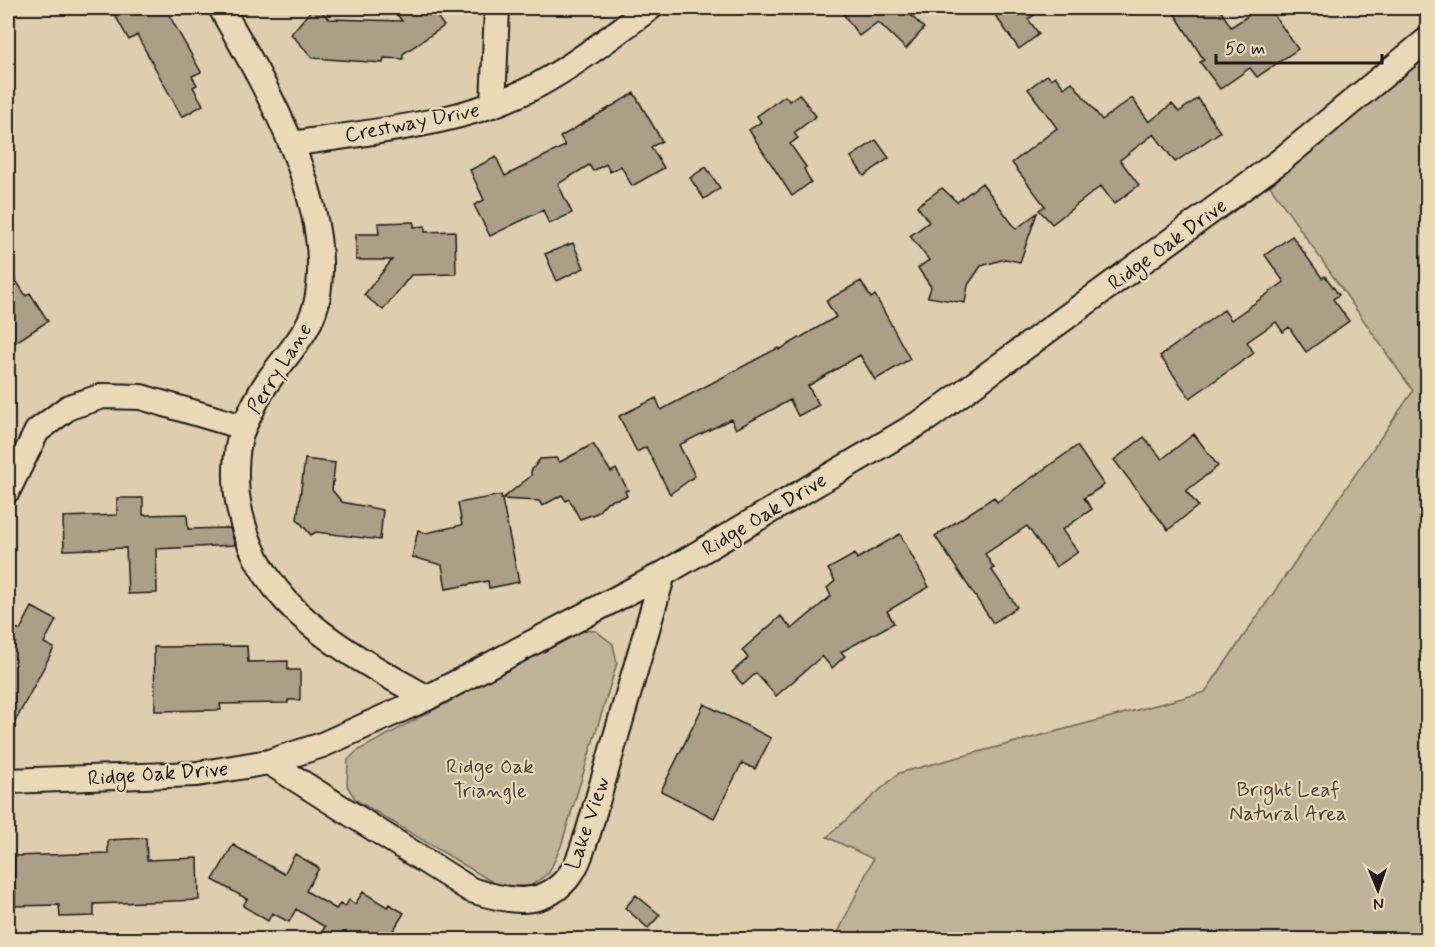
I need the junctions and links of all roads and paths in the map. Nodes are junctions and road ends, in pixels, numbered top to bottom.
1 (220, 8) edge
2 (496, 8) edge
3 (650, 8) edge
4 (1428, 39) edge
5 (493, 105) junction
6 (291, 144) junction
7 (243, 428) junction
8 (8, 490) edge
9 (663, 574) junction
10 (427, 698) junction
11 (269, 762) junction
12 (8, 780) edge

1 - 6 street, Perry Lane
2 - 5 street
3 - 5 street, Crestway Drive
4 - 9 street, Ridge Oak Drive
5 - 6 street, Crestway Drive
6 - 7 street, Perry Lane
7 - 8 street
7 - 10 street, Perry Lane
9 - 10 street, Ridge Oak Drive
9 - 11 street, Lake View
10 - 11 street, Ridge Oak Drive
11 - 12 street, Ridge Oak Drive

